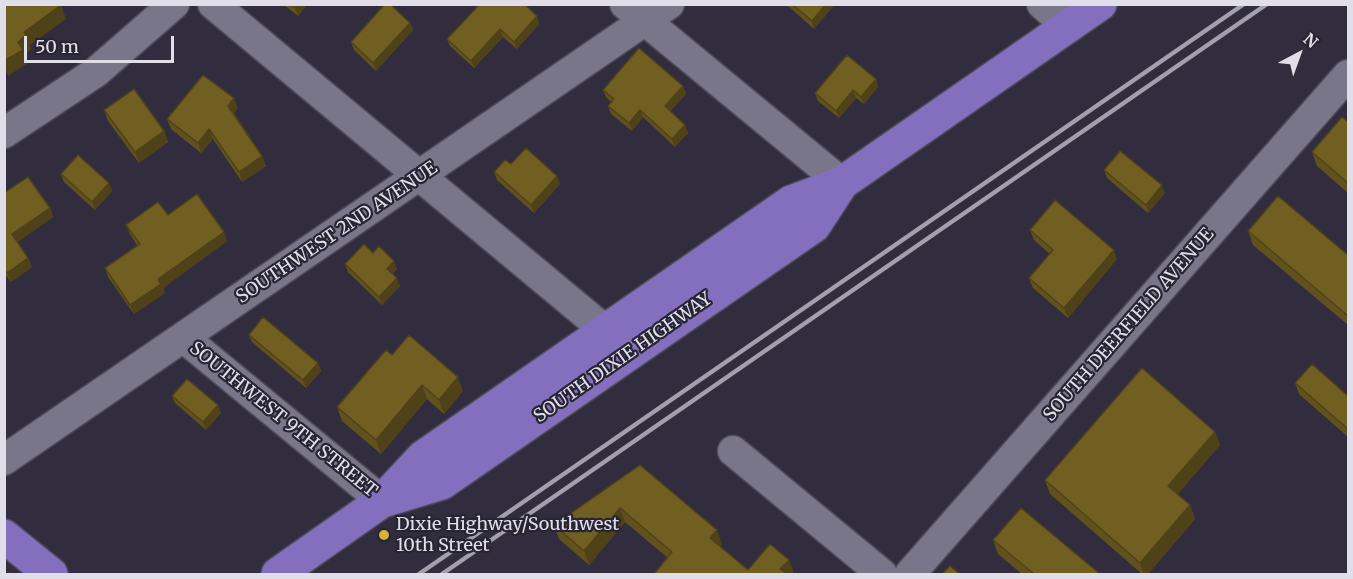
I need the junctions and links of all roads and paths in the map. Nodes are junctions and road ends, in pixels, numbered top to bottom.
1 (174, 4) edge
2 (213, 4) edge
3 (1042, 4) edge
4 (1100, 4) edge
5 (646, 10) edge
6 (1068, 27) junction
7 (1348, 75) edge
8 (4, 133) edge
9 (420, 176) junction
10 (842, 183) junction
11 (606, 331) junction
12 (184, 338) junction
13 (733, 451) dead end
14 (4, 460) edge
15 (382, 501) junction
16 (4, 536) edge
17 (51, 574) edge
18 (278, 574) edge
19 (882, 574) edge
20 (910, 574) edge

1 - 8 street
2 - 9 street
3 - 6 street
4 - 6 main road, SOUTH DIXIE HIGHWAY
5 - 9 street, SOUTHWEST 2ND AVENUE
5 - 10 street
6 - 10 main road, SOUTH DIXIE HIGHWAY
7 - 20 street, SOUTH DEERFIELD AVENUE
9 - 11 street
9 - 12 street, SOUTHWEST 2ND AVENUE
10 - 11 main road, SOUTH DIXIE HIGHWAY
10 - 15 main road, SOUTH DIXIE HIGHWAY
11 - 15 main road, SOUTH DIXIE HIGHWAY
12 - 14 street, SOUTHWEST 2ND AVENUE
12 - 15 street, SOUTHWEST 9TH STREET
13 - 19 street
15 - 18 main road, SOUTH DIXIE HIGHWAY
16 - 17 main road

